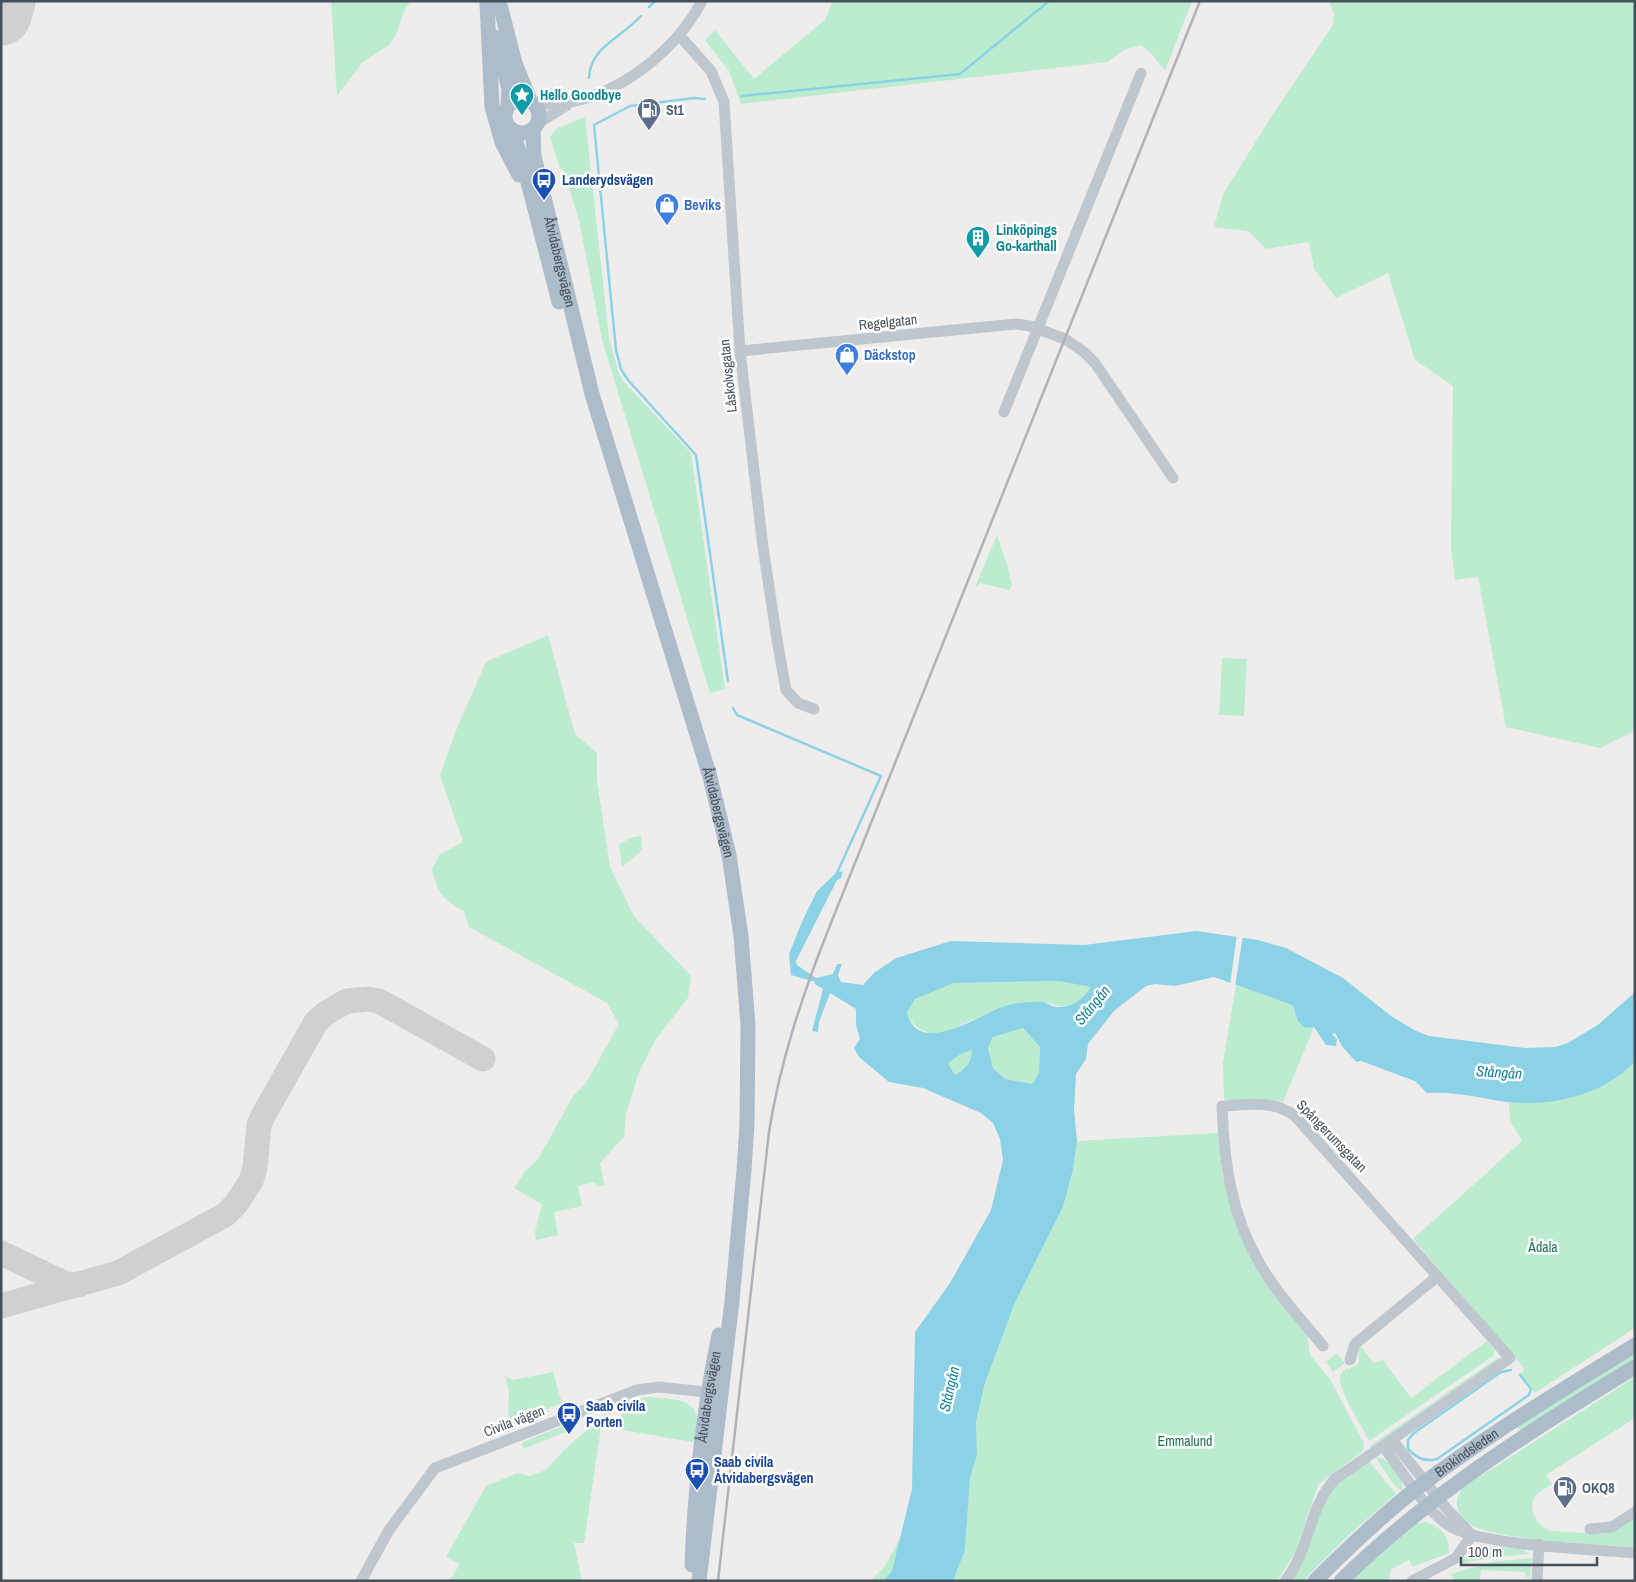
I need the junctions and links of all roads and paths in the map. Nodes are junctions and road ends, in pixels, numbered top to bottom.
1 (702, 1) edge
2 (491, 2) edge
3 (680, 36) junction
4 (1141, 73) dead end
5 (580, 98) junction
6 (532, 101) junction
7 (508, 106) junction
8 (535, 127) junction
9 (512, 130) junction
10 (535, 213) junction
11 (1038, 328) junction
12 (740, 352) junction
13 (592, 394) junction
14 (1004, 412) dead end
15 (1173, 478) dead end
16 (814, 709) dead end
17 (1438, 1276) junction
18 (1635, 1345) edge
19 (1323, 1346) dead end
20 (1350, 1360) dead end
21 (1635, 1367) edge
22 (715, 1393) junction
23 (1388, 1443) junction
24 (1455, 1483) junction
25 (1421, 1485) junction
26 (1432, 1500) junction
27 (1635, 1512) edge
28 (1457, 1519) junction
29 (1590, 1529) dead end
30 (1472, 1535) junction
31 (1539, 1544) junction
32 (1635, 1553) edge
33 (361, 1581) edge
34 (691, 1581) edge
35 (699, 1581) edge
36 (1285, 1581) edge
37 (1315, 1581) edge
38 (1341, 1581) edge
39 (1412, 1581) edge
40 (1537, 1581) edge

1 - 3 street
2 - 6 main road
2 - 7 main road
2 - 10 main road, Åtvidabergsvägen
3 - 5 street
3 - 12 street, Låskolvsgatan
4 - 11 street
5 - 6 street
5 - 8 street
6 - 7 main road
6 - 8 main road
7 - 9 main road
8 - 9 main road
8 - 13 main road, Åtvidabergsvägen
9 - 10 main road, Åtvidabergsvägen
10 - 13 main road, Åtvidabergsvägen
11 - 12 street, Regelgatan
11 - 14 street
11 - 15 street, Regelgatan
12 - 16 street, Låskolvsgatan
13 - 22 main road, Åtvidabergsvägen
17 - 19 street, Spångerumsgatan
17 - 20 street
17 - 23 street, Spångerumsgatan
18 - 25 main road, Brokindsleden
21 - 24 main road, Brokindsleden
22 - 33 street, Civila vägen
22 - 34 main road, Åtvidabergsvägen
22 - 35 main road, Åtvidabergsvägen
23 - 25 street
23 - 36 street, Spångerumsgatan
24 - 26 main road, Brokindsleden
24 - 28 street
25 - 26 street
25 - 37 main road, Brokindsleden
26 - 28 street
26 - 30 street
26 - 38 main road, Brokindsleden
27 - 29 street
28 - 30 street
30 - 31 street
30 - 39 street
31 - 32 street
31 - 40 street

